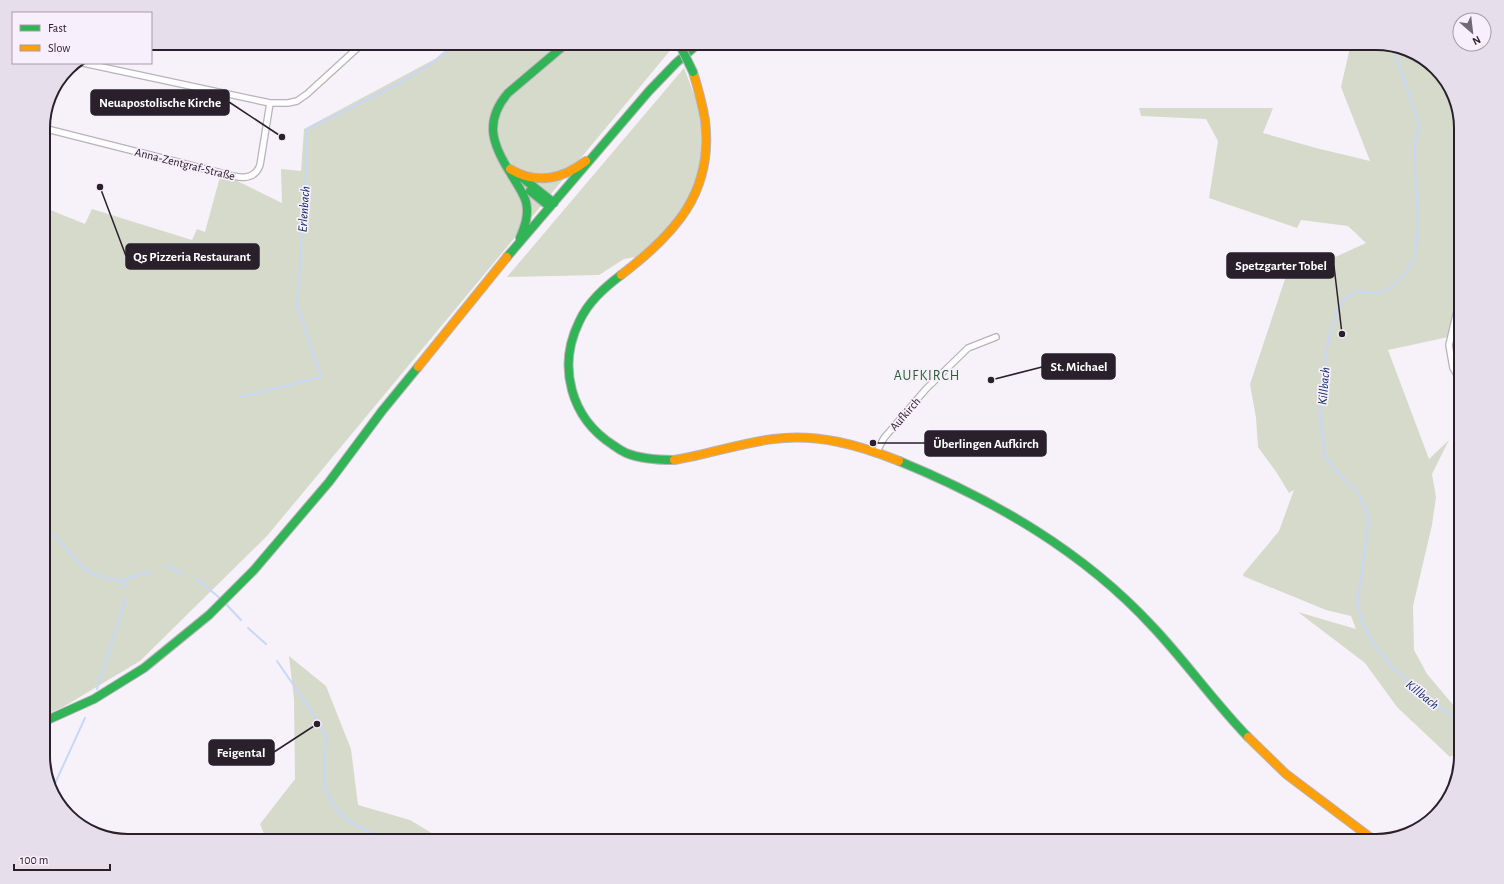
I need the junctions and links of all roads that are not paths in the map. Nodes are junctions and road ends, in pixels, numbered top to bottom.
1 (355, 50) edge
2 (559, 50) edge
3 (682, 50) edge
4 (691, 50) edge
5 (88, 64) edge
6 (270, 103) junction
7 (50, 130) edge
8 (596, 154) junction
9 (513, 174) junction
10 (552, 205) junction
11 (510, 254) junction
12 (1454, 324) edge
13 (996, 337) dead end
14 (1454, 368) edge
15 (876, 453) junction
16 (50, 719) edge
17 (1366, 834) edge

1 - 6 street
2 - 9 street
3 - 15 street, bridge
4 - 8 street
5 - 6 street
6 - 7 street, Anna-Zentgraf-Straße
8 - 9 street
8 - 10 street
9 - 10 street
9 - 11 street
10 - 11 street
11 - 16 street
12 - 14 street
13 - 15 street, Aufkirch
15 - 17 street

